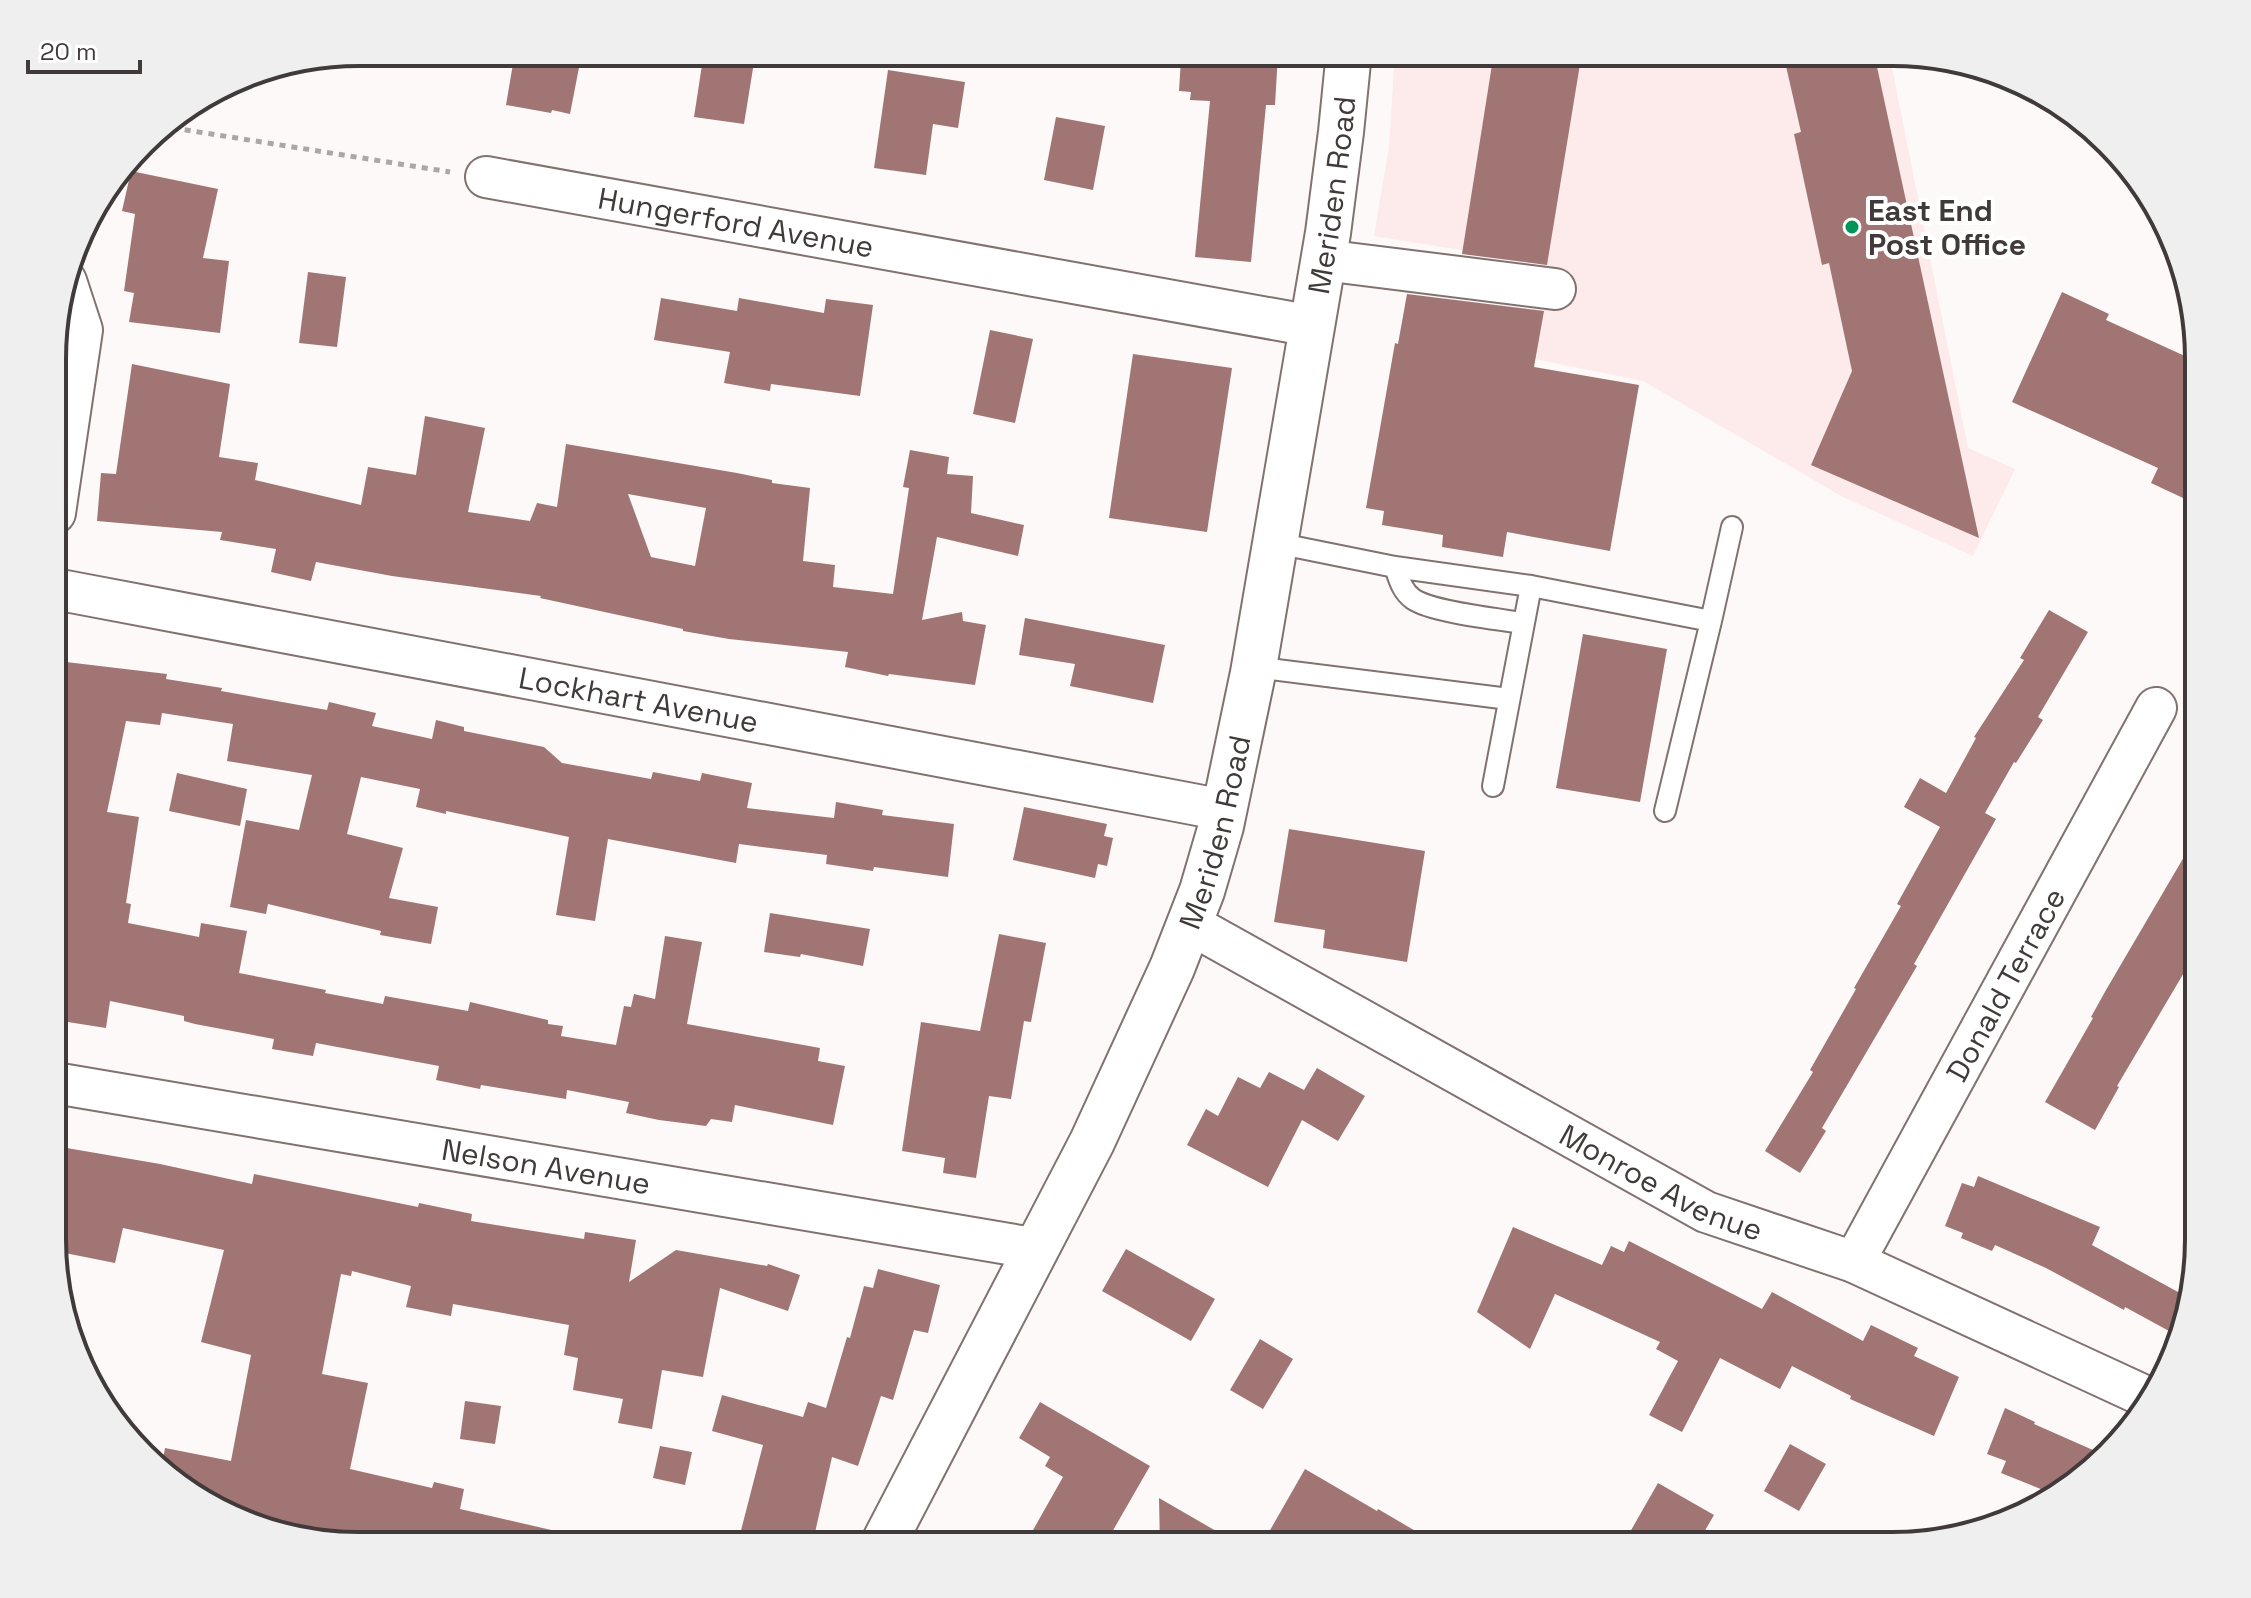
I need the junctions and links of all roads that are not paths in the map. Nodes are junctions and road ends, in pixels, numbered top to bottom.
1 (1348, 66) edge
2 (486, 177) road end
3 (1323, 260) junction
4 (1555, 289) dead end
5 (72, 300) edge
6 (1312, 326) junction
7 (66, 438) edge
8 (1732, 527) dead end
9 (1276, 543) junction
10 (1395, 567) junction
11 (1531, 586) junction
12 (66, 591) edge
13 (1711, 621) junction
14 (1523, 623) junction
15 (1254, 667) junction
16 (1509, 699) junction
17 (2156, 708) dead end
18 (1493, 786) dead end
19 (1224, 810) junction
20 (1665, 811) dead end
21 (1190, 924) junction
22 (66, 1085) edge
23 (1038, 1249) junction
24 (1854, 1262) junction
25 (2141, 1394) edge
26 (889, 1532) edge

1 - 3 main road, Meriden Road
2 - 6 street, Hungerford Avenue
3 - 4 street
3 - 6 main road, Meriden Road
5 - 7 street
6 - 9 main road, Meriden Road
8 - 13 lane
9 - 10 lane
9 - 15 main road, Meriden Road
10 - 11 lane
10 - 14 lane
11 - 13 lane
11 - 14 lane
12 - 19 street, Lockhart Avenue
13 - 20 lane
14 - 16 lane
15 - 16 lane
15 - 19 main road, Meriden Road
16 - 18 lane
17 - 24 street, Donald Terrace
19 - 21 main road, Meriden Road
21 - 23 main road, Meriden Road
21 - 24 street, Monroe Avenue
22 - 23 street, Nelson Avenue
23 - 26 main road, Meriden Road
24 - 25 street, Monroe Avenue

